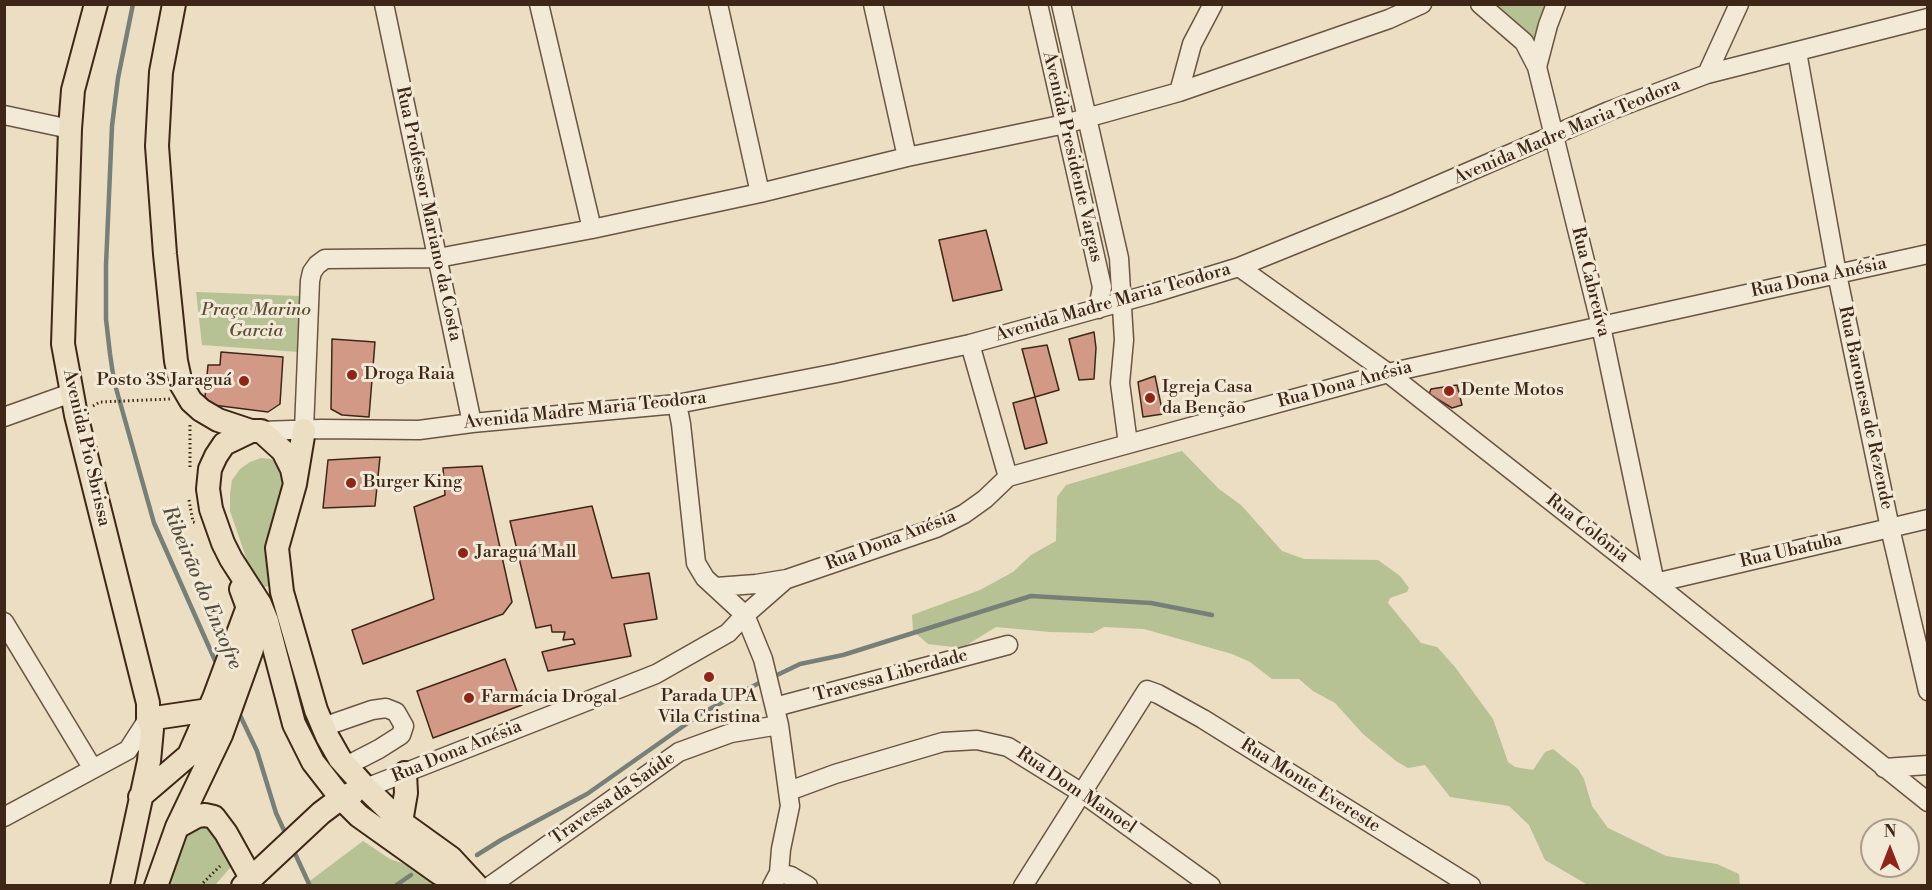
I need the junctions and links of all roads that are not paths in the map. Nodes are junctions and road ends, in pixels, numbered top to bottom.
1 (96, 4) edge
2 (174, 4) edge
3 (384, 4) edge
4 (539, 4) edge
5 (718, 4) edge
6 (873, 4) edge
7 (1038, 4) edge
8 (1061, 4) edge
9 (1213, 4) edge
10 (1422, 4) edge
11 (1480, 4) edge
12 (1556, 4) edge
13 (1739, 4) edge
14 (1393, 12) edge
15 (1928, 18) edge
16 (1797, 52) junction
17 (1537, 67) junction
18 (1707, 74) junction
19 (1179, 92) junction
20 (4, 115) edge
21 (1086, 118) junction
22 (1065, 124) junction
23 (70, 129) junction
24 (1554, 134) junction
25 (907, 157) junction
26 (760, 193) junction
27 (592, 229) junction
28 (1928, 254) edge
29 (438, 258) junction
30 (1239, 267) junction
31 (1837, 274) junction
32 (1123, 302) junction
33 (1098, 309) junction
34 (1601, 326) junction
35 (970, 344) junction
36 (1388, 372) junction
37 (71, 393) junction
38 (677, 404) junction
39 (4, 417) edge
40 (472, 423) junction
41 (304, 430) junction
42 (256, 431) junction
43 (1128, 444) junction
44 (1008, 477) junction
45 (295, 484) junction
46 (1928, 519) edge
47 (1890, 528) junction
48 (231, 559) junction
49 (787, 579) junction
50 (1655, 583) junction
51 (716, 587) junction
52 (248, 608) junction
53 (746, 615) junction
54 (4, 622) edge
55 (1008, 645) dead end
56 (1928, 691) edge
57 (773, 701) junction
58 (212, 704) junction
59 (148, 719) junction
60 (779, 725) junction
61 (323, 727) junction
62 (128, 750) junction
63 (346, 765) junction
64 (1928, 765) edge
65 (1884, 768) junction
66 (93, 769) junction
67 (405, 773) junction
68 (143, 786) junction
69 (366, 788) junction
70 (789, 791) junction
71 (1082, 793) junction
72 (341, 798) junction
73 (1928, 802) edge
74 (4, 817) edge
75 (401, 822) junction
76 (177, 827) junction
77 (253, 878) edge
78 (776, 879) edge
79 (122, 885) edge
80 (156, 885) edge
81 (467, 885) edge
82 (476, 885) edge
83 (490, 885) edge
84 (808, 885) edge
85 (1023, 885) edge
86 (1210, 885) edge
87 (1471, 885) edge

1 - 23 main road, Avenida Pio Sbrissa
2 - 42 main road
3 - 29 street, Rua Professor Mariano da Costa
4 - 27 street
5 - 26 street
6 - 25 street
7 - 22 street, Avenida Presidente Vargas
8 - 21 street, Avenida Presidente Vargas
9 - 19 street
10 - 14 street
11 - 17 street, Rua Cabreúva
12 - 17 street
13 - 18 street
14 - 19 street
15 - 16 street, Avenida Madre Maria Teodora
16 - 18 street, Avenida Madre Maria Teodora
16 - 31 street, Rua Baronesa de Rezende
17 - 24 street, Rua Cabreúva
18 - 24 street, Avenida Madre Maria Teodora
19 - 21 street
20 - 23 street
21 - 22 street
21 - 32 street, Avenida Presidente Vargas
22 - 25 street
22 - 33 street, Avenida Presidente Vargas
23 - 37 main road, Avenida Pio Sbrissa
24 - 30 street, Avenida Madre Maria Teodora
24 - 34 street, Rua Cabreúva
25 - 26 street
26 - 27 street
27 - 29 street
28 - 31 street, Rua Dona Anésia
29 - 40 street, Rua Professor Mariano da Costa
29 - 41 street
30 - 32 street, Avenida Madre Maria Teodora
30 - 36 street, Rua Colônia
31 - 34 street, Rua Dona Anésia
31 - 47 street, Rua Baronesa de Rezende
32 - 33 street, Avenida Madre Maria Teodora
32 - 43 street, Avenida Presidente Vargas
33 - 35 street, Avenida Madre Maria Teodora
34 - 36 street, Rua Dona Anésia
34 - 50 street, Rua Cabreúva
35 - 38 street, Avenida Madre Maria Teodora
35 - 44 street
36 - 43 street, Rua Dona Anésia
36 - 50 street, Rua Colônia
37 - 39 street
37 - 59 main road, Avenida Pio Sbrissa
38 - 40 street, Avenida Madre Maria Teodora
38 - 51 street
40 - 41 street, Avenida Madre Maria Teodora
41 - 42 street, Avenida Madre Maria Teodora
41 - 45 main road
42 - 45 main road
42 - 48 main road
43 - 44 street, Rua Dona Anésia
44 - 49 street, Rua Dona Anésia
45 - 61 main road
46 - 47 street, Rua Ubatuba
47 - 50 street, Rua Ubatuba
47 - 56 street, Rua Baronesa de Rezende
48 - 52 main road
48 - 72 main road
49 - 51 street, Rua Dona Anésia
49 - 53 street, Rua Dona Anésia
50 - 65 street, Rua Colônia
51 - 53 street
52 - 58 main road
52 - 76 main road
53 - 57 street
53 - 67 street, Rua Dona Anésia
54 - 66 street
55 - 57 street, Travessa Liberdade
57 - 60 street
58 - 59 main road
58 - 68 main road
59 - 62 street
59 - 68 main road, Avenida Pio Sbrissa
60 - 70 street
60 - 83 street, Travessa da Saúde
61 - 63 main road
61 - 63 street
62 - 66 street
62 - 68 street
63 - 69 main road
64 - 65 street
65 - 73 street, Rua Colônia
66 - 74 street
67 - 69 street, Rua Dona Anésia
67 - 75 main road
68 - 79 main road, Avenida Pio Sbrissa
69 - 72 main road, Rua Dona Anésia
69 - 75 main road
70 - 71 street, Rua Dom Manoel
70 - 78 street
71 - 85 street
71 - 86 street, Rua Dom Manoel
71 - 87 street, Rua Monte Evereste
72 - 77 main road, Rua Dona Anésia
72 - 81 main road
75 - 82 main road
76 - 77 main road
76 - 80 main road
78 - 84 street

